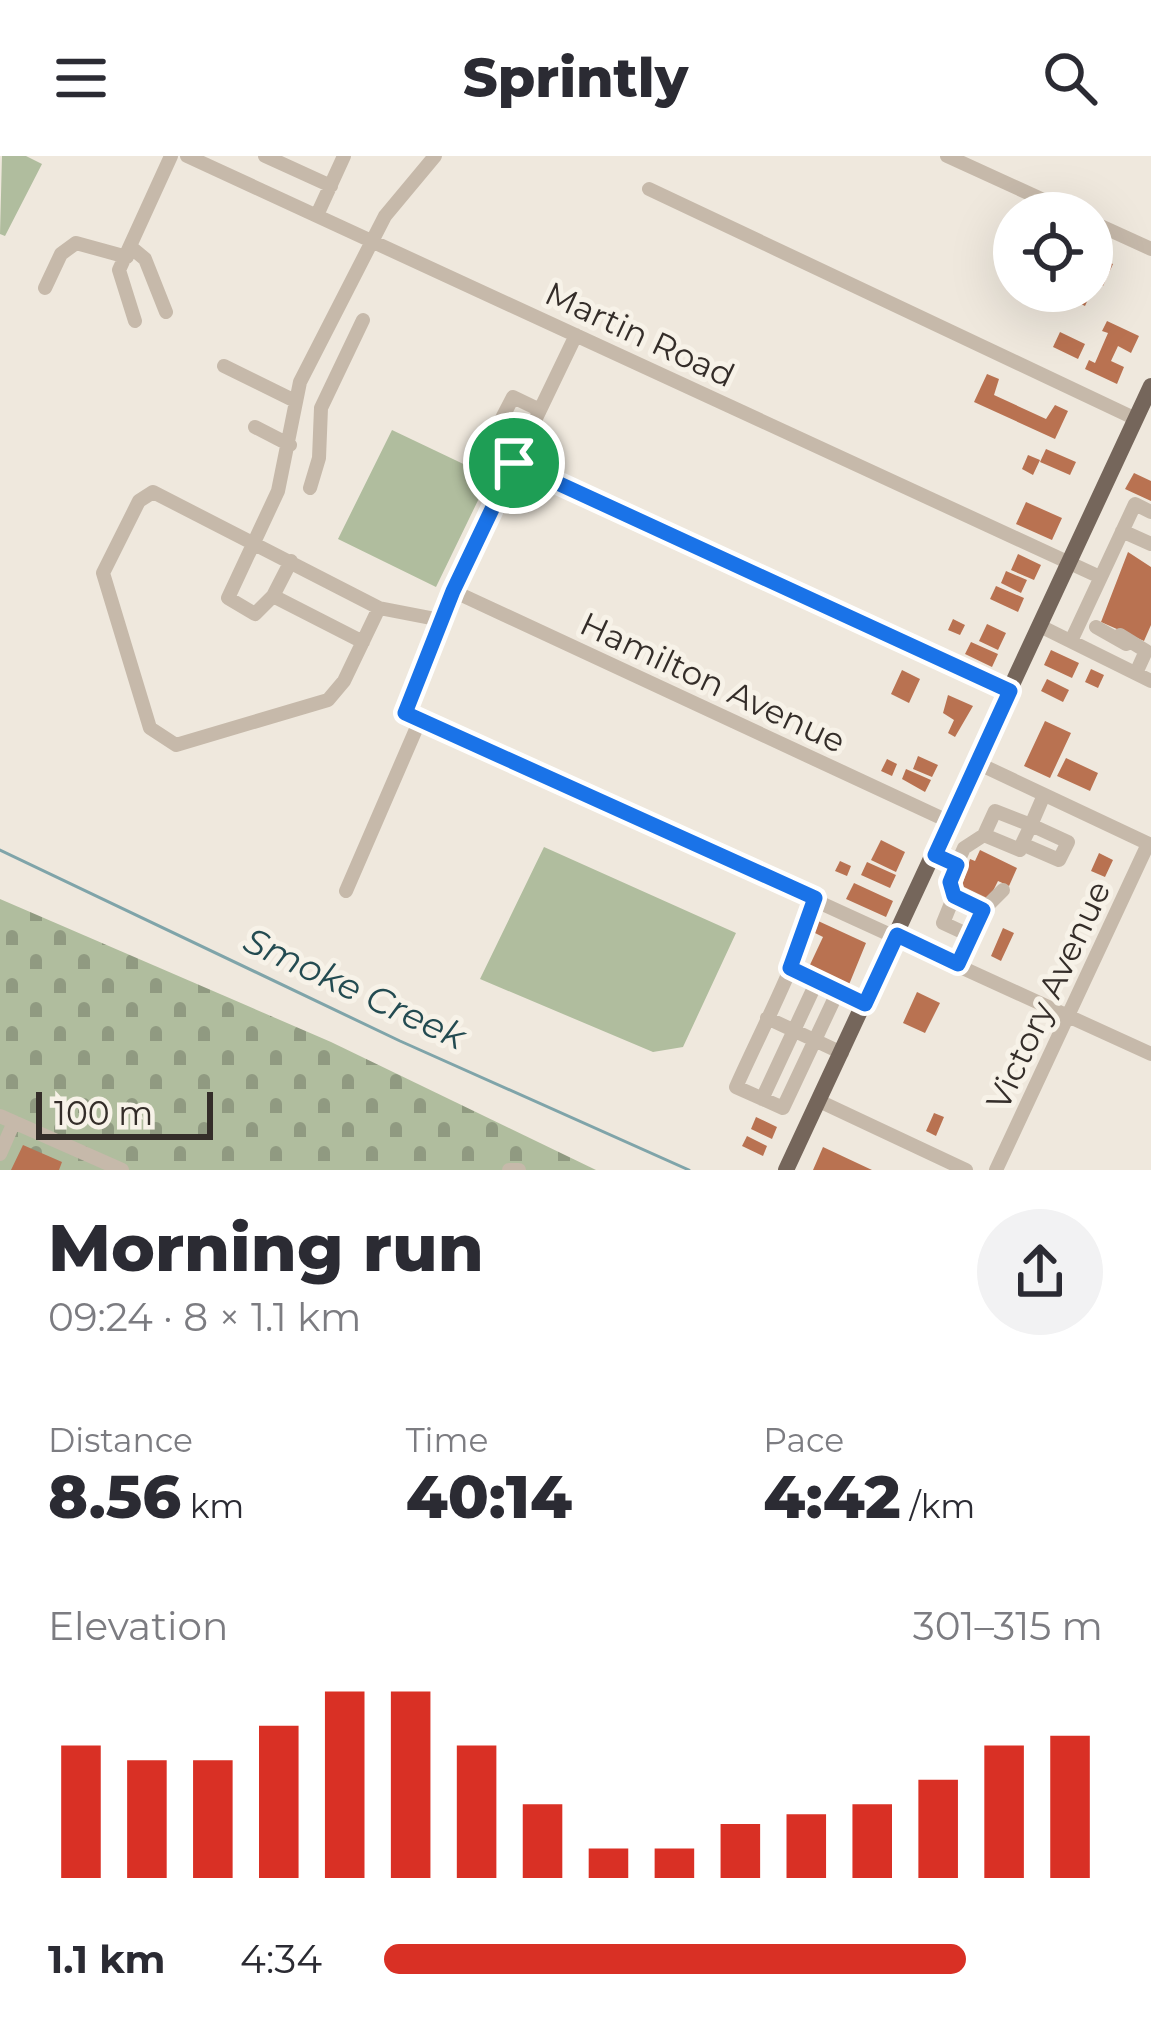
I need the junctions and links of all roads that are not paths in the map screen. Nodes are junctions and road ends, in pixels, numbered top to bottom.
1 (171, 156) edge
2 (187, 156) edge
3 (308, 156) edge
4 (344, 156) edge
5 (435, 156) edge
6 (947, 156) edge
7 (269, 157) edge
8 (301, 172) junction
9 (331, 186) junction
10 (649, 189) dead end
11 (1026, 192) edge
12 (317, 215) junction
13 (1113, 232) edge
14 (371, 239) junction
15 (1151, 249) edge
16 (130, 253) junction
17 (45, 287) dead end
18 (166, 312) dead end
19 (363, 320) dead end
20 (135, 321) dead end
21 (324, 334) junction
22 (576, 335) junction
23 (348, 347) junction
24 (224, 365) dead end
25 (1149, 396) edge
26 (293, 400) junction
27 (539, 410) junction
28 (1136, 419) junction
29 (255, 427) dead end
30 (320, 440) junction
31 (290, 442) junction
32 (514, 463) junction
33 (491, 466) dead end
34 (310, 488) dead end
35 (1151, 512) edge
36 (1122, 531) junction
37 (253, 542) junction
38 (1151, 544) edge
39 (290, 561) junction
40 (1070, 562) junction
41 (1100, 577) junction
42 (453, 591) junction
43 (273, 596) junction
44 (379, 608) junction
45 (441, 620) junction
46 (1081, 620) junction
47 (1040, 626) junction
48 (1071, 641) junction
49 (363, 642) junction
50 (1149, 645) edge
51 (1136, 674) junction
52 (1151, 681) edge
53 (1010, 691) junction
54 (412, 716) junction
55 (977, 763) junction
56 (1044, 795) junction
57 (1082, 813) junction
58 (950, 821) junction
59 (1031, 825) junction
60 (984, 835) junction
61 (1068, 842) junction
62 (1022, 844) junction
63 (1150, 844) edge
64 (935, 855) junction
65 (957, 865) junction
66 (1003, 890) dead end
67 (346, 891) dead end
68 (954, 896) junction
69 (815, 898) junction
70 (983, 910) junction
71 (897, 935) junction
72 (971, 936) junction
73 (958, 964) junction
74 (790, 968) junction
75 (817, 981) junction
76 (838, 991) junction
77 (865, 1004) junction
78 (1068, 1015) junction
79 (767, 1018) junction
80 (794, 1031) junction
81 (815, 1040) junction
82 (842, 1053) junction
83 (1151, 1054) edge
84 (763, 1099) junction
85 (819, 1101) junction
86 (7, 1119) edge
87 (0, 1154) edge
88 (122, 1170) edge
89 (509, 1170) edge
90 (519, 1170) edge
91 (786, 1170) edge
92 (966, 1170) edge
93 (996, 1170) edge

1 - 16 street
2 - 12 street, Martin Road
3 - 8 street
4 - 9 street
5 - 14 street
6 - 11 street
7 - 8 street
8 - 9 street
9 - 12 street
10 - 28 street
12 - 14 street, Martin Road
13 - 15 street
14 - 21 street
14 - 22 street, Martin Road
16 - 17 street
16 - 18 street
16 - 20 street
19 - 23 street
21 - 23 street
21 - 26 street
22 - 27 street
22 - 40 street, Martin Road
23 - 30 street
24 - 26 street
25 - 28 main road
26 - 31 street
27 - 32 street
27 - 33 street
28 - 40 main road
29 - 31 street
30 - 31 street
30 - 34 street
31 - 37 street
32 - 42 street
32 - 53 street
35 - 36 street
36 - 38 street
36 - 41 street
37 - 39 street
37 - 43 street
37 - 49 street
39 - 43 street
39 - 44 street
40 - 41 street, Martin Road
40 - 47 main road
41 - 46 street
42 - 45 street
42 - 58 street, Hamilton Avenue
43 - 49 street
44 - 45 street
44 - 49 street
45 - 54 street
46 - 48 street
46 - 50 street
47 - 48 street
47 - 53 main road
48 - 51 street
50 - 51 street
51 - 52 street
53 - 55 main road
54 - 67 street
54 - 69 street
55 - 56 street
55 - 58 main road
56 - 57 street
56 - 59 street
57 - 61 street
57 - 63 street
58 - 64 main road
59 - 60 street
59 - 61 street
59 - 62 street
60 - 62 street
60 - 65 street
61 - 62 street
63 - 78 street, Victory Avenue
64 - 65 street
64 - 71 main road
65 - 68 street
66 - 70 street
68 - 70 street
68 - 72 street
69 - 71 street
69 - 74 street
70 - 72 street
71 - 73 street
71 - 77 main road
72 - 73 street
73 - 78 street
74 - 75 street
74 - 79 street
75 - 76 street
75 - 80 street
76 - 77 street
76 - 81 street
77 - 82 main road
78 - 83 street
78 - 93 street, Victory Avenue
79 - 80 street
79 - 84 street
80 - 81 street
80 - 84 street
81 - 82 street
81 - 84 street
82 - 85 main road
85 - 91 main road
85 - 92 street
86 - 87 street
86 - 88 street
89 - 90 street

